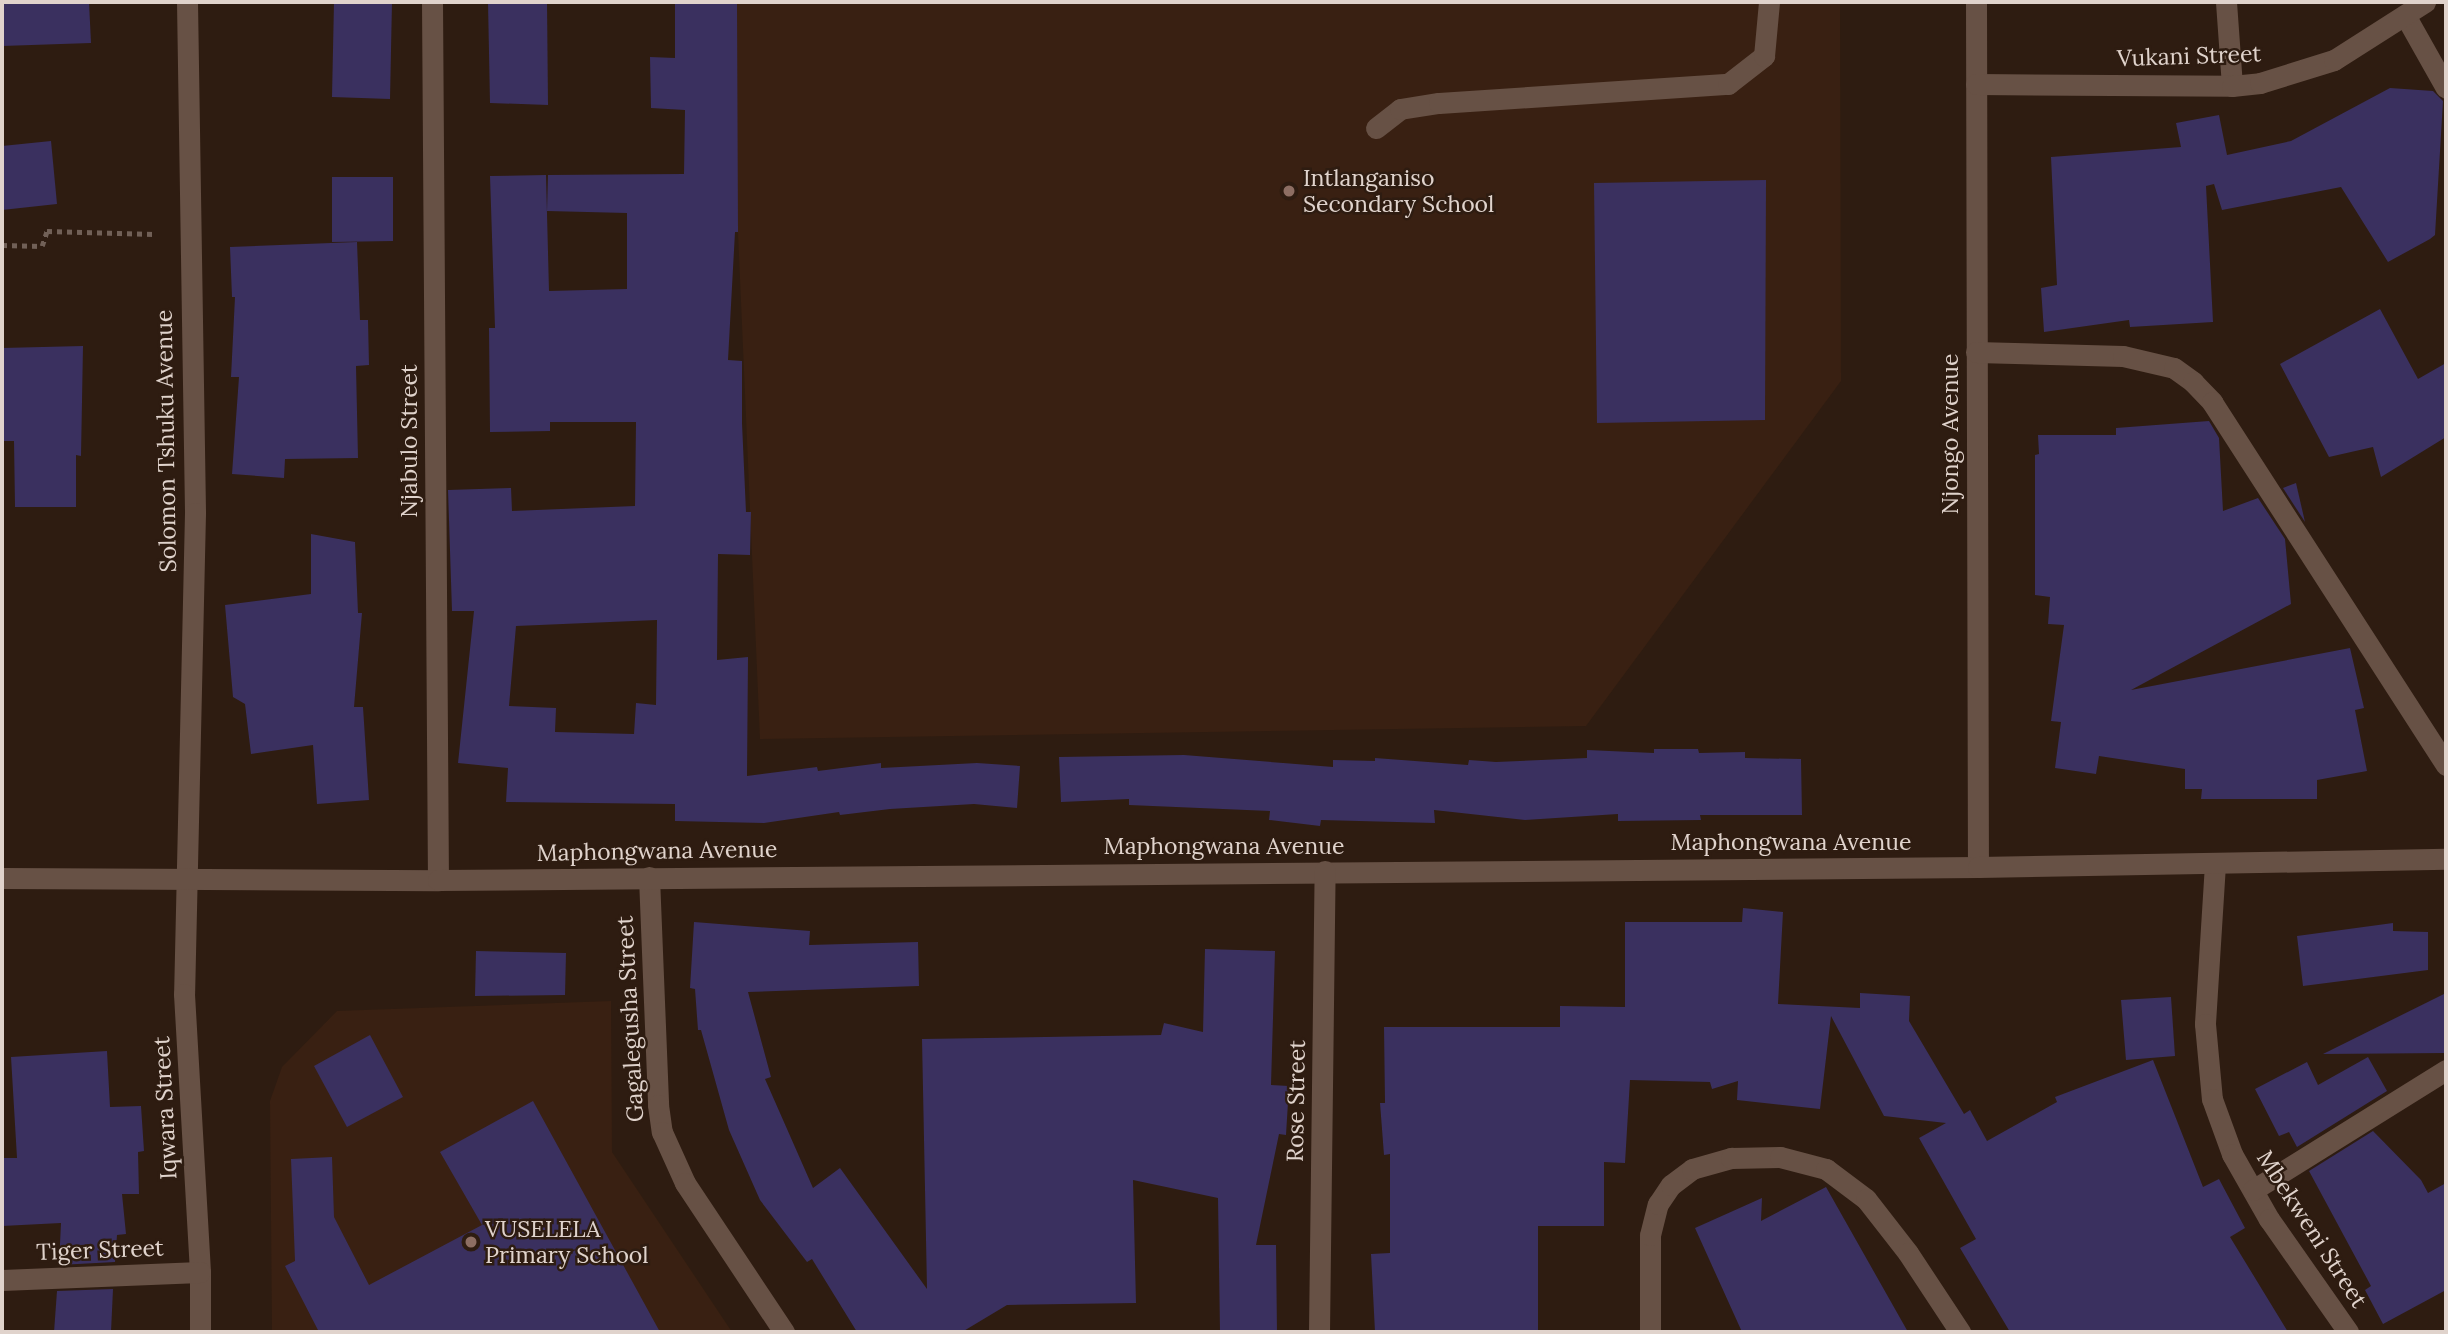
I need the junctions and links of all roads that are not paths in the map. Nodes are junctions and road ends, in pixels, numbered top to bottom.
1 (187, 2) edge
2 (432, 2) edge
3 (1769, 2) edge
4 (1976, 2) edge
5 (2226, 2) edge
6 (2425, 2) edge
7 (2406, 17) junction
8 (1976, 84) junction
9 (2232, 86) junction
10 (2446, 88) edge
11 (1376, 128) dead end
12 (1976, 352) junction
13 (2446, 765) edge
14 (2446, 859) edge
15 (2215, 864) junction
16 (1978, 867) junction
17 (1325, 871) junction
18 (649, 877) junction
19 (2, 878) edge
20 (189, 880) junction
21 (438, 880) junction
22 (2446, 1070) edge
23 (2253, 1190) junction
24 (200, 1272) junction
25 (2, 1280) edge
26 (200, 1332) edge
27 (784, 1332) edge
28 (1319, 1332) edge
29 (1650, 1332) edge
30 (1961, 1332) edge
31 (2348, 1332) edge

1 - 20 street, Solomon Tshuku Avenue
2 - 21 street, Njabulo Street
3 - 11 street
4 - 8 street, Njongo Avenue
5 - 9 street
6 - 7 street, Vukani Street
7 - 9 street, Vukani Street
7 - 10 street
8 - 9 street, Vukani Street
8 - 12 street, Njongo Avenue
12 - 13 street
12 - 16 street, Njongo Avenue
14 - 15 street, Maphongwana Avenue
15 - 16 street, Maphongwana Avenue
15 - 23 street, Mbekweni Street
16 - 17 street, Maphongwana Avenue
17 - 18 street, Maphongwana Avenue
17 - 28 street, Rose Street
18 - 21 street, Maphongwana Avenue
18 - 27 street, Gagalegusha Street
19 - 20 street, Maphongwana Avenue
20 - 21 street, Maphongwana Avenue
20 - 24 street, Iqwara Street
22 - 23 street
23 - 31 street, Mbekweni Street
24 - 25 street, Tiger Street
24 - 26 street, Iqwara Street
29 - 30 street

